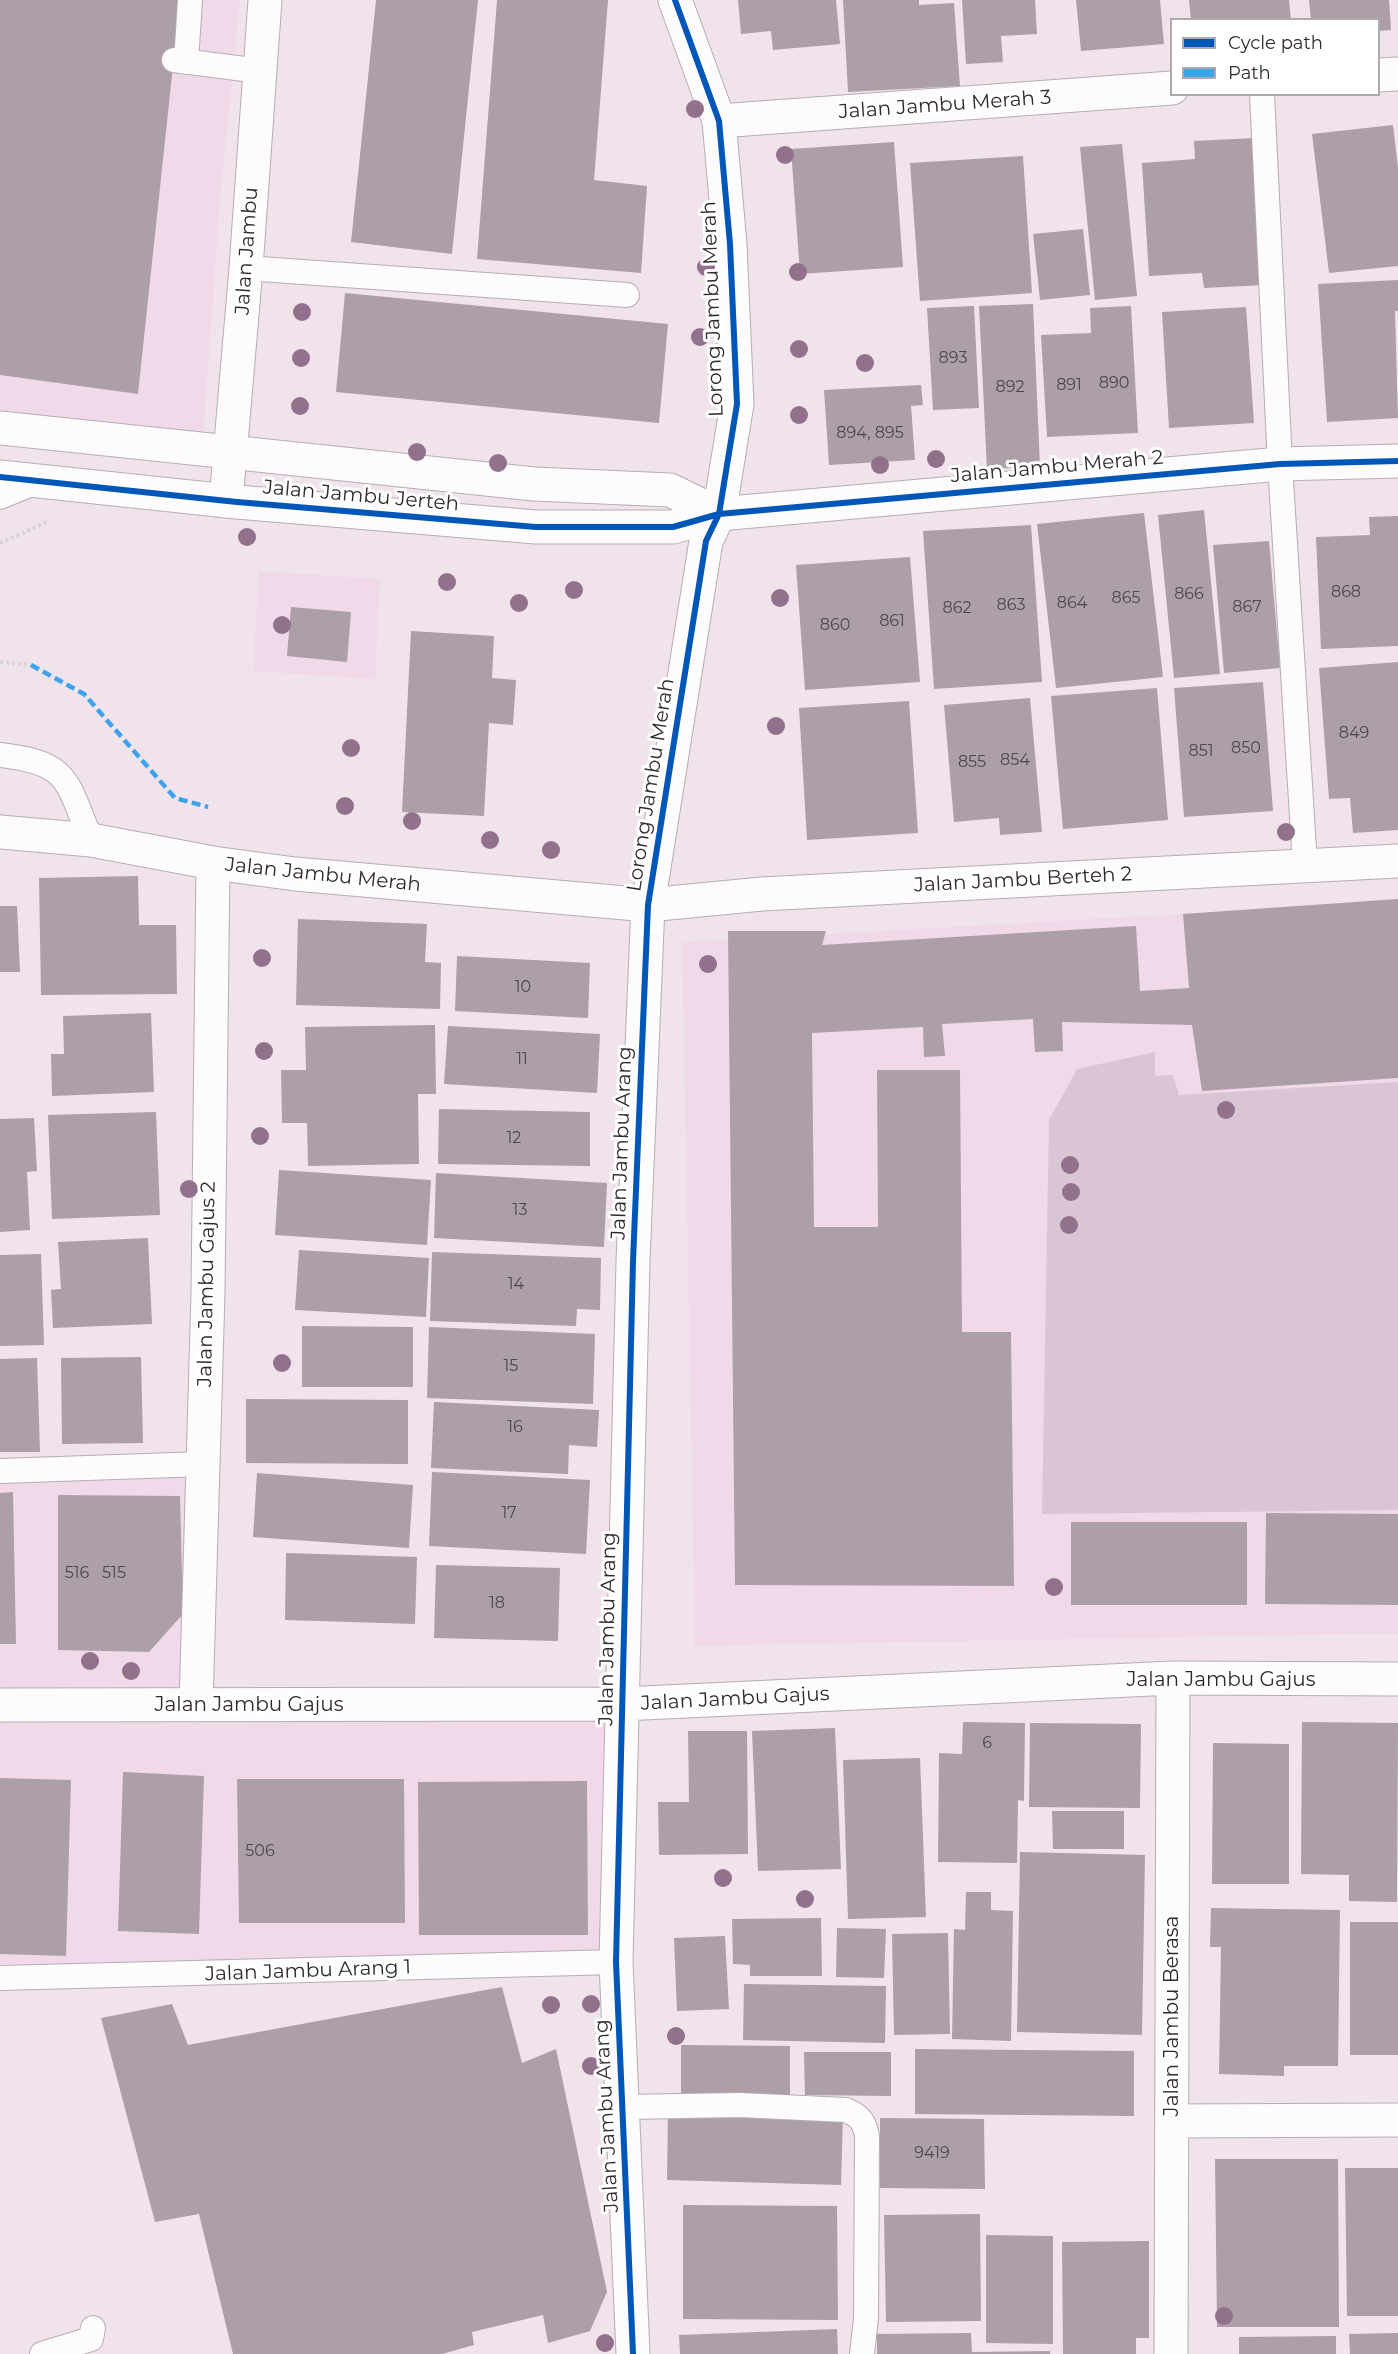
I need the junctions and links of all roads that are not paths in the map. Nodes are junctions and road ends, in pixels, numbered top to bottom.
1 (190, 0) edge
2 (265, 0) edge
3 (675, 0) edge
4 (260, 71) junction
5 (1398, 74) edge
6 (1380, 75) edge
7 (1170, 88) edge
8 (1262, 96) edge
9 (719, 121) junction
10 (246, 268) junction
11 (627, 295) dead end
12 (0, 428) edge
13 (230, 452) junction
14 (1398, 461) edge
15 (1280, 464) junction
16 (0, 477) edge
17 (39, 482) junction
18 (0, 497) edge
19 (226, 501) junction
20 (719, 514) junction
21 (0, 755) edge
22 (0, 832) edge
23 (91, 840) junction
24 (1398, 861) edge
25 (213, 863) junction
26 (1305, 865) junction
27 (648, 905) junction
28 (203, 1464) junction
29 (0, 1471) edge
30 (1173, 1678) junction
31 (1398, 1679) edge
32 (623, 1704) junction
33 (0, 1705) edge
34 (196, 1705) junction
35 (616, 1962) junction
36 (0, 1978) edge
37 (624, 2107) junction
38 (1398, 2120) edge
39 (1172, 2121) junction
40 (93, 2328) dead end
41 (42, 2354) edge
42 (633, 2354) edge
43 (862, 2354) edge
44 (1171, 2354) edge

1 - 4 lane
2 - 4 street, Jalan Jambu
3 - 9 street, Lorong Jambu Merah
4 - 10 street, Jalan Jambu
5 - 6 street
7 - 9 street, Jalan Jambu Merah 3
8 - 15 lane
9 - 20 street, Lorong Jambu Merah
10 - 11 lane
10 - 13 street, Jalan Jambu
12 - 13 street, Jalan Jambu Jerteh
13 - 19 street, Jalan Jambu
13 - 20 street, Jalan Jambu Jerteh
14 - 15 street, Jalan Jambu Merah 2
15 - 20 street, Jalan Jambu Merah 2
15 - 26 lane
16 - 17 street, Jalan Jambu Jerteh
17 - 18 lane
17 - 19 street, Jalan Jambu Jerteh
19 - 20 street, Jalan Jambu Jerteh
20 - 27 street, Lorong Jambu Merah
21 - 23 lane
22 - 23 street, Jalan Jambu Merah
23 - 25 street, Jalan Jambu Merah
24 - 26 street, Jalan Jambu Berteh 2
25 - 27 street, Jalan Jambu Merah
25 - 28 street, Jalan Jambu Gajus 2
26 - 27 street, Jalan Jambu Berteh 2
27 - 32 street, Jalan Jambu Arang
28 - 29 lane
28 - 34 street, Jalan Jambu Gajus 2
30 - 31 street, Jalan Jambu Gajus
30 - 32 street, Jalan Jambu Gajus
30 - 39 street, Jalan Jambu Berasa
32 - 34 street, Jalan Jambu Gajus
32 - 35 street, Jalan Jambu Arang
33 - 34 street, Jalan Jambu Gajus
35 - 36 lane, Jalan Jambu Arang 1
35 - 37 street, Jalan Jambu Arang
37 - 42 street, Jalan Jambu Arang
37 - 43 lane
38 - 39 street
39 - 44 street, Jalan Jambu Berasa
40 - 41 lane

